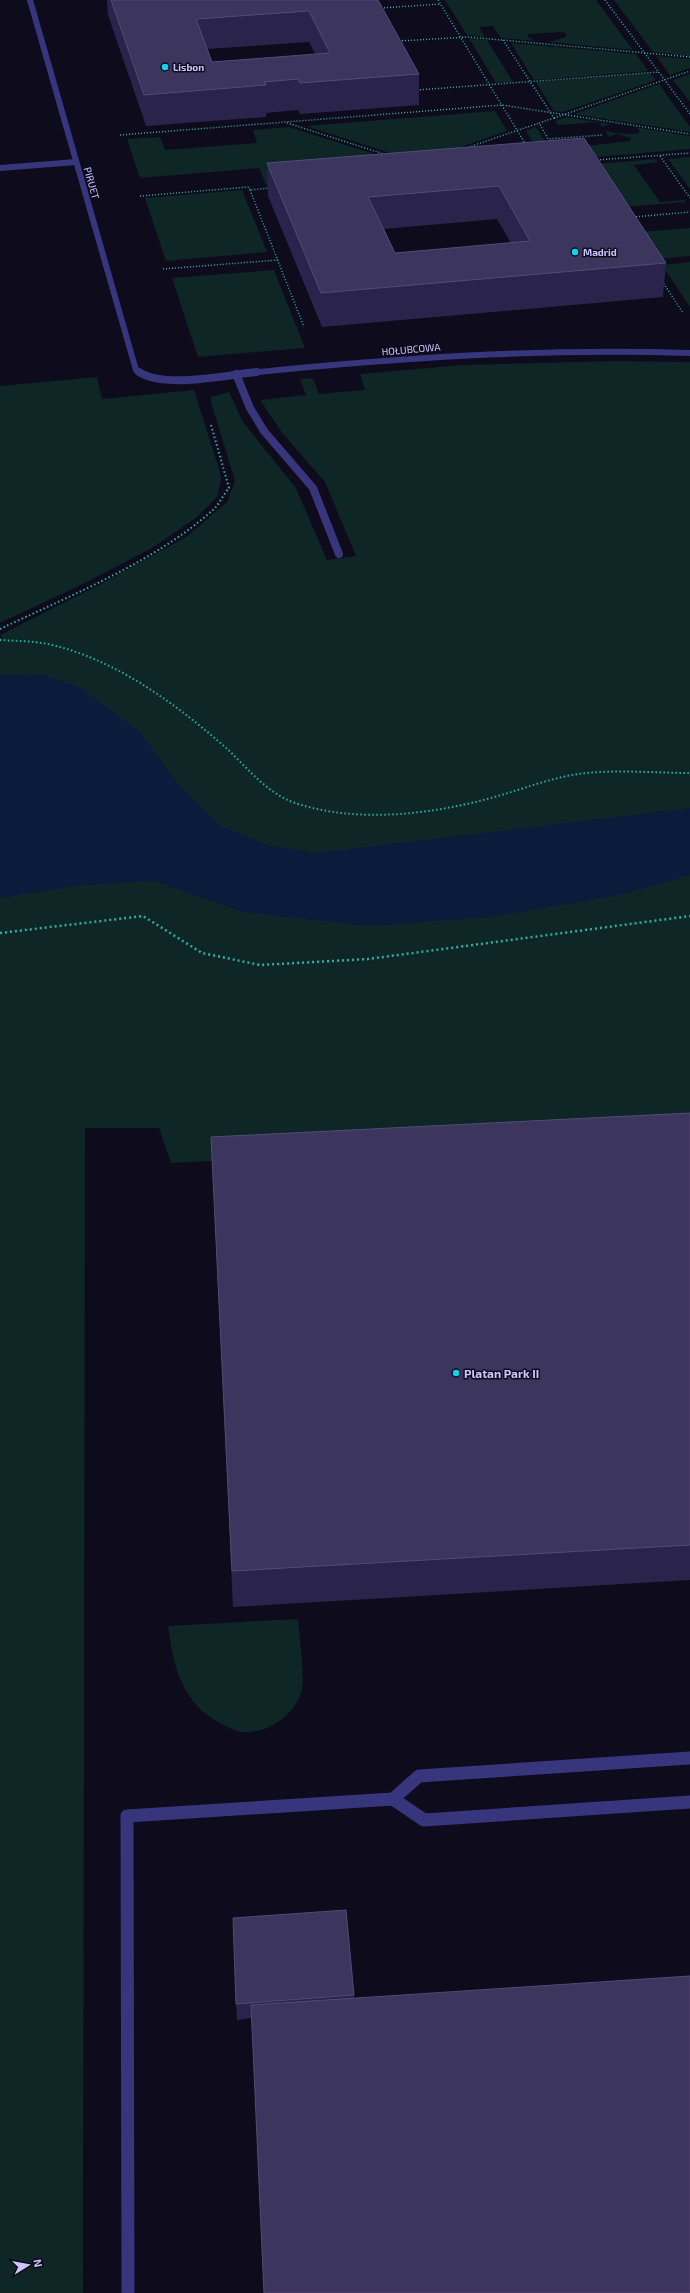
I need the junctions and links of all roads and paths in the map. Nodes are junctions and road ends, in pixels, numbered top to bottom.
1 (30, 0) edge
2 (438, 0) edge
3 (605, 0) edge
4 (441, 4) junction
5 (381, 8) edge
6 (460, 37) junction
7 (503, 40) junction
8 (392, 42) edge
9 (645, 53) junction
10 (690, 57) edge
11 (690, 71) edge
12 (659, 72) junction
13 (665, 80) junction
14 (530, 82) junction
15 (489, 85) junction
16 (411, 90) edge
17 (502, 105) junction
18 (550, 112) junction
19 (565, 114) junction
20 (690, 114) edge
21 (554, 118) junction
22 (285, 122) junction
23 (539, 123) junction
24 (517, 130) junction
25 (602, 134) dead end
26 (690, 134) edge
27 (120, 135) dead end
28 (566, 137) junction
29 (570, 144) edge
30 (528, 148) edge
31 (462, 149) edge
32 (690, 153) edge
33 (391, 156) edge
34 (660, 156) junction
35 (594, 160) edge
36 (76, 162) junction
37 (0, 168) edge
38 (273, 188) edge
39 (250, 190) junction
40 (140, 196) dead end
41 (690, 198) edge
42 (690, 212) edge
43 (629, 217) edge
44 (278, 260) junction
45 (163, 269) dead end
46 (660, 278) edge
47 (686, 318) dead end
48 (305, 329) dead end
49 (690, 353) edge
50 (136, 370) joint
51 (236, 374) junction
52 (197, 378) junction
53 (339, 554) dead end
54 (0, 629) edge
55 (0, 640) edge
56 (690, 773) edge
57 (690, 916) edge
58 (0, 933) edge
59 (690, 1758) edge
60 (392, 1799) junction
61 (690, 1802) edge
62 (128, 2293) edge

1 - 36 street, PIRUET
2 - 4 path
3 - 9 path
4 - 5 path
4 - 6 path
6 - 7 path
6 - 8 path
6 - 15 path
7 - 9 path
7 - 14 path
9 - 10 path
9 - 12 path
11 - 13 path
12 - 13 path
12 - 14 path
13 - 19 path
13 - 20 path
14 - 15 path
14 - 18 path
15 - 16 path
15 - 17 path
17 - 18 path
17 - 22 path
17 - 24 path
18 - 19 path
18 - 21 path
19 - 21 path
19 - 26 path
21 - 23 path
22 - 27 path
22 - 33 path
23 - 24 path
23 - 28 path
24 - 30 path
24 - 31 path
25 - 28 path
28 - 29 path
32 - 34 path
34 - 35 path
34 - 41 path
36 - 37 street
36 - 50 street, PIRUET
38 - 39 path
39 - 40 path
39 - 44 path
42 - 43 path
44 - 45 path
44 - 48 path
46 - 47 path
49 - 51 street, HOŁUBCOWA
50 - 52 street, HOŁUBCOWA
51 - 52 street, HOŁUBCOWA
51 - 53 street
52 - 54 path
55 - 56 path
57 - 58 path
59 - 60 street
60 - 61 street
60 - 62 street

